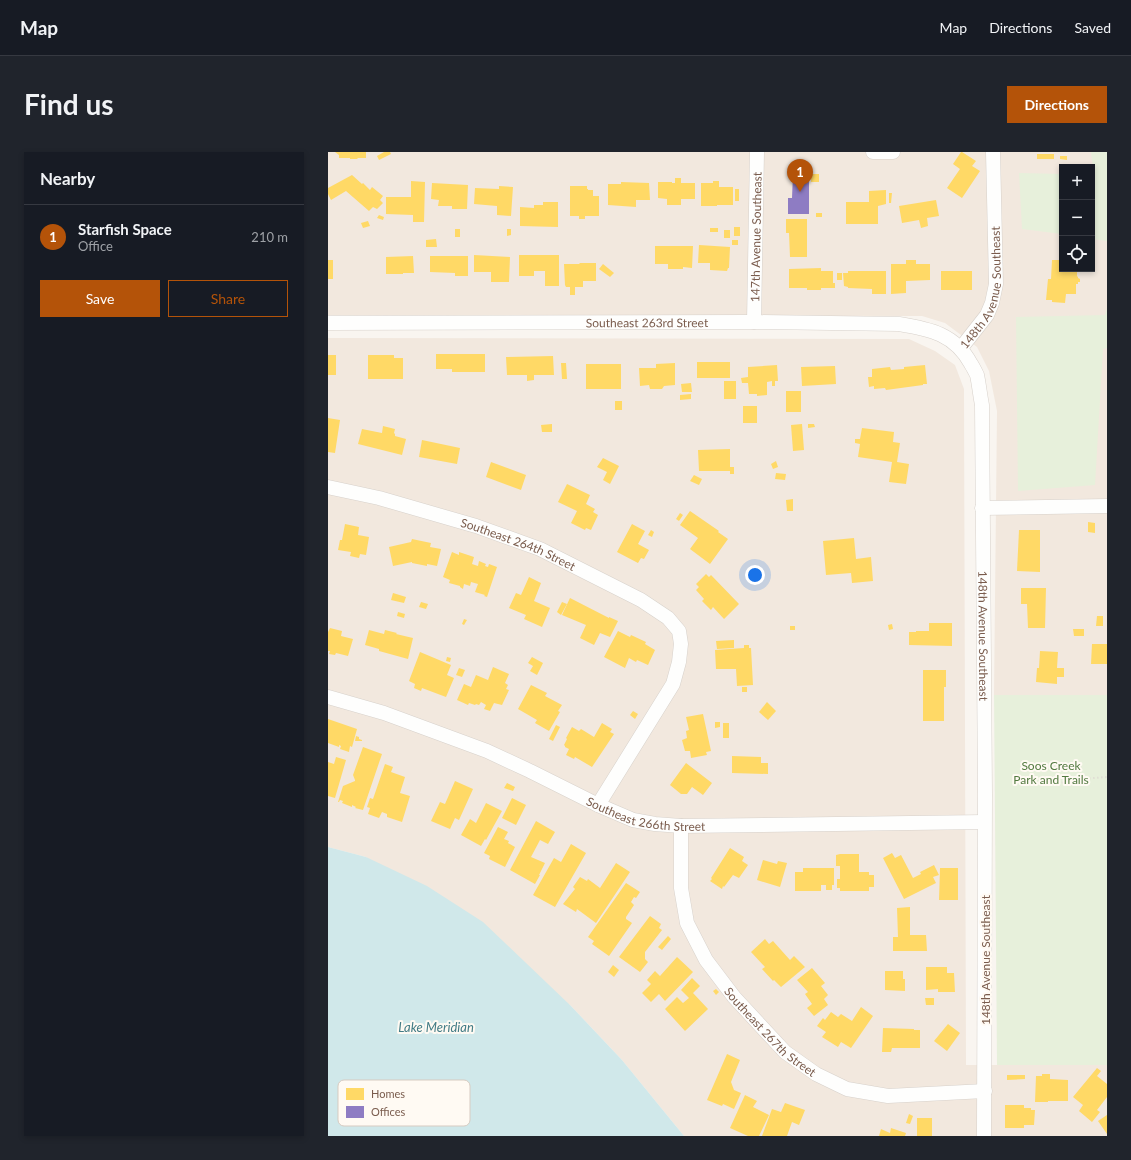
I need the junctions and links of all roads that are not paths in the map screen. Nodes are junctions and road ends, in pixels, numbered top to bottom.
1 (756, 152) edge
2 (873, 152) edge
3 (894, 152) edge
4 (993, 152) edge
5 (754, 322) junction
6 (328, 323) edge
7 (961, 348) junction
8 (328, 487) edge
9 (1107, 506) edge
10 (982, 508) junction
11 (328, 697) edge
12 (598, 806) junction
13 (984, 822) junction
14 (681, 826) junction
15 (985, 1091) junction
16 (984, 1136) edge

1 - 5 street, 147th Avenue Southeast
2 - 3 street
4 - 7 street, 148th Avenue Southeast
5 - 6 street, Southeast 263rd Street
5 - 7 street, Southeast 263rd Street
7 - 10 street, 148th Avenue Southeast
8 - 12 street, Southeast 264th Street
9 - 10 street
10 - 13 street, 148th Avenue Southeast
11 - 12 street, Southeast 266th Street
12 - 14 street, Southeast 266th Street
13 - 14 street, Southeast 266th Street
13 - 15 street, 148th Avenue Southeast
14 - 15 street, Southeast 267th Street
15 - 16 street, 148th Avenue Southeast

